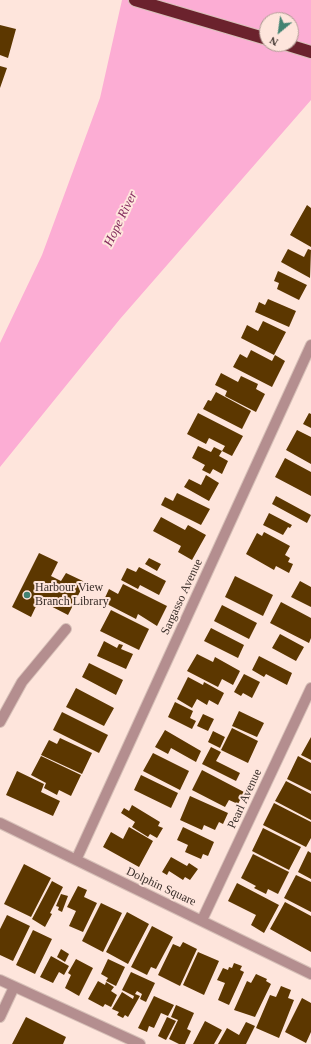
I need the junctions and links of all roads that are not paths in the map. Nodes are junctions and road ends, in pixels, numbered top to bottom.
1 (135, 0) edge
2 (259, 37) edge
3 (299, 48) edge
4 (311, 52) edge
5 (311, 345) edge
6 (66, 629) dead end
7 (311, 688) edge
8 (0, 722) edge
9 (0, 823) edge
10 (76, 860) junction
11 (202, 920) junction
12 (311, 974) edge
13 (0, 980) edge
14 (14, 987) junction
15 (0, 1017) edge
16 (140, 1044) edge

1 - 2 highway
3 - 4 highway
5 - 10 street, Sargasso Avenue
6 - 8 street
7 - 11 street, Pearl Avenue
9 - 10 street, Dolphin Square
10 - 11 street, Dolphin Square
11 - 12 street, Dolphin Square
13 - 14 street
14 - 15 street
14 - 16 street

